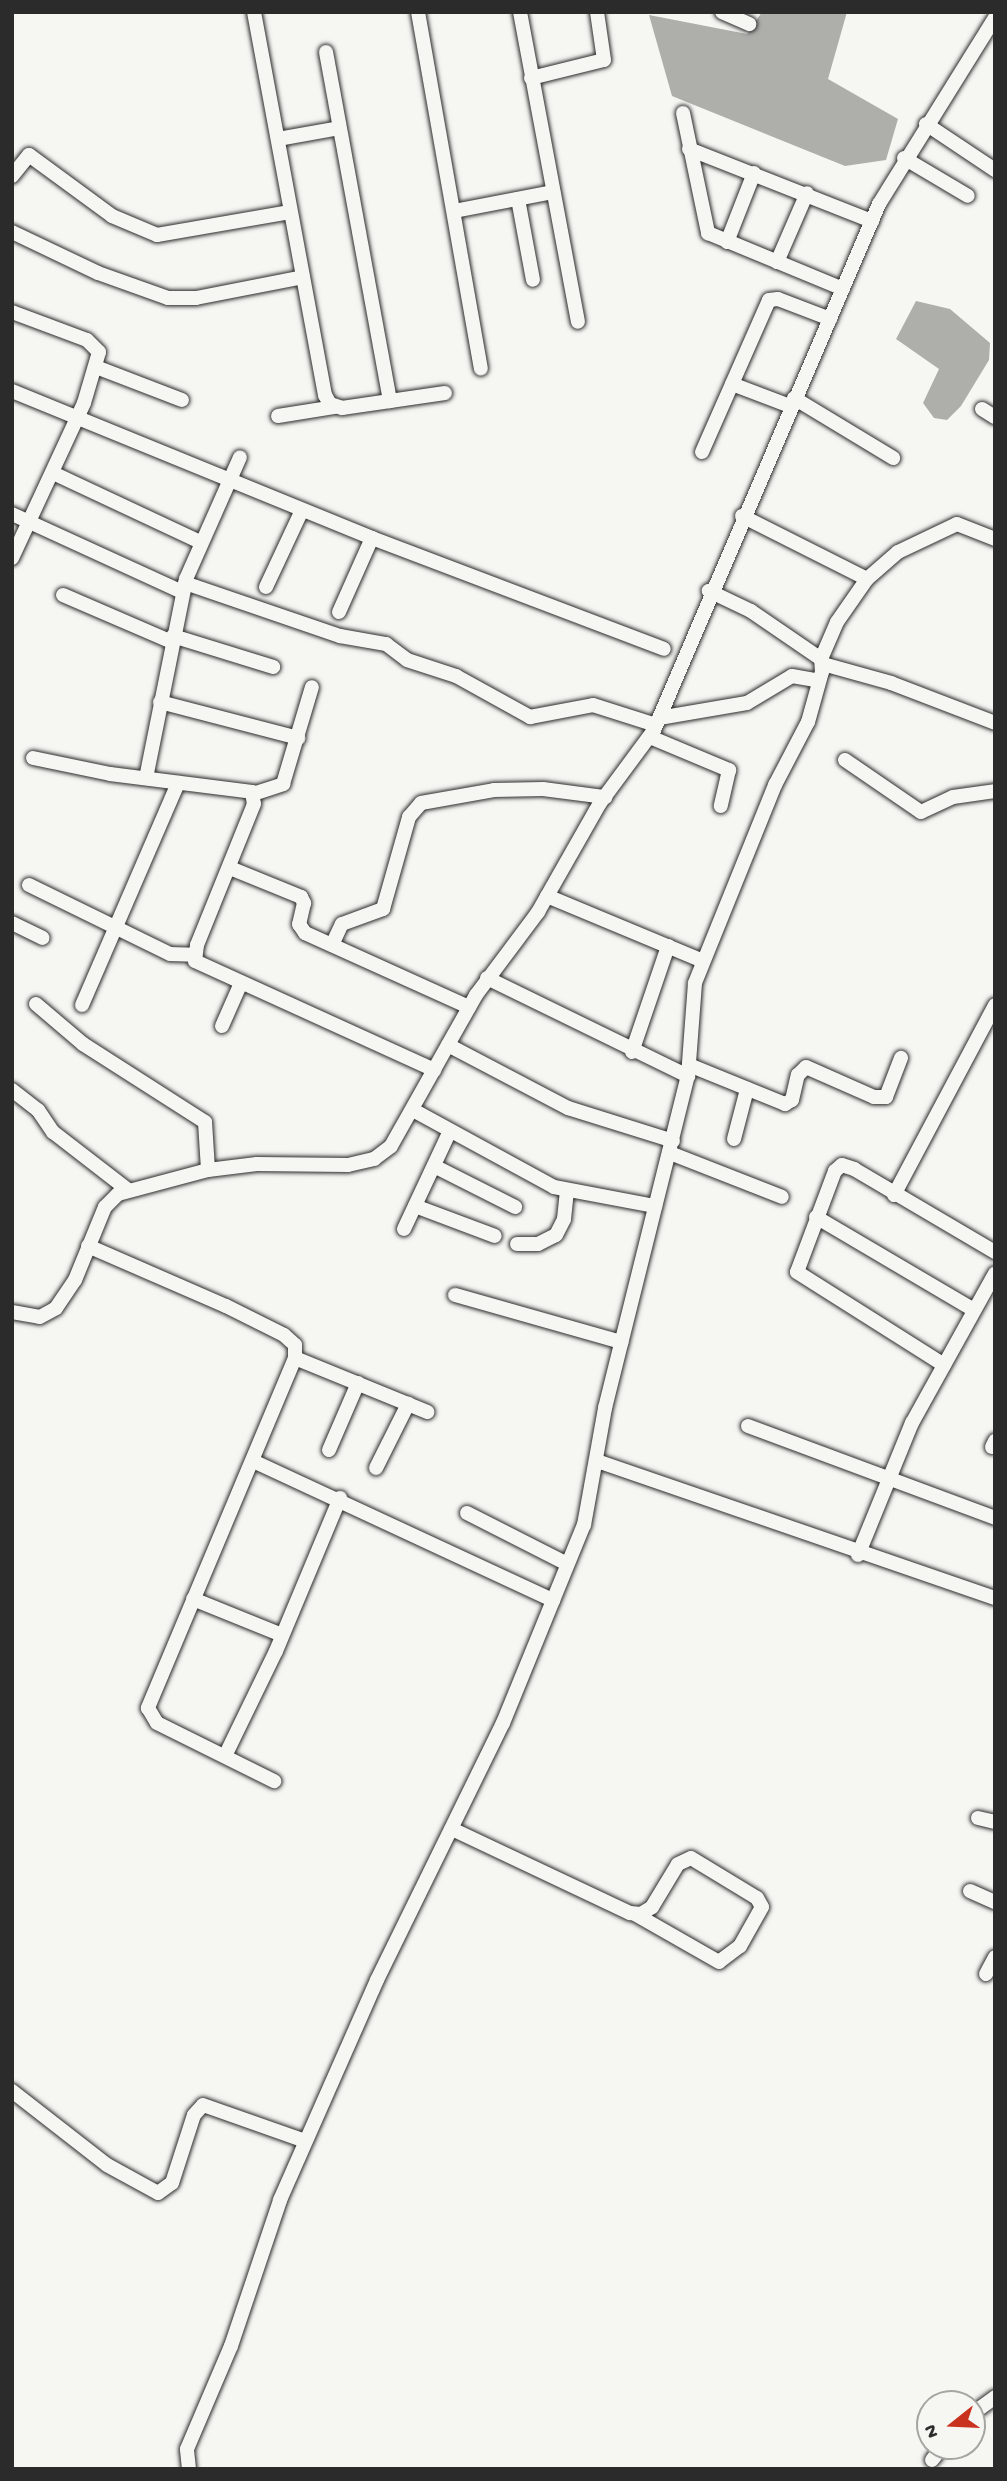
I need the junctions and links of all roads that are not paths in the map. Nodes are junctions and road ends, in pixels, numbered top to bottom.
1 (254, 12) edge
2 (418, 12) edge
3 (520, 12) edge
4 (597, 12) edge
5 (722, 12) edge
6 (995, 18) edge
7 (749, 24) dead end
8 (990, 37) edge
9 (327, 52) dead end
10 (531, 78) junction
11 (683, 113) dead end
12 (926, 124) junction
13 (339, 128) junction
14 (278, 139) junction
15 (690, 149) junction
16 (904, 158) junction
17 (995, 170) edge
18 (754, 173) junction
19 (12, 176) edge
20 (553, 192) junction
21 (807, 193) junction
22 (968, 196) dead end
23 (518, 198) junction
24 (454, 211) junction
25 (290, 212) junction
26 (872, 220) junction
27 (12, 232) edge
28 (727, 242) junction
29 (777, 262) junction
30 (303, 277) junction
31 (533, 280) dead end
32 (843, 289) junction
33 (12, 312) edge
34 (830, 319) junction
35 (578, 321) dead end
36 (96, 367) junction
37 (481, 368) dead end
38 (732, 384) junction
39 (12, 391) edge
40 (445, 393) dead end
41 (183, 400) dead end
42 (390, 401) junction
43 (792, 402) junction
44 (335, 407) junction
45 (278, 416) dead end
46 (77, 418) junction
47 (702, 452) dead end
48 (240, 457) dead end
49 (893, 458) dead end
50 (53, 473) junction
51 (229, 481) junction
52 (302, 510) junction
53 (12, 514) edge
54 (742, 516) junction
55 (31, 522) junction
56 (372, 538) junction
57 (995, 539) edge
58 (200, 542) junction
59 (12, 558) edge
60 (867, 579) junction
61 (266, 587) dead end
62 (184, 588) junction
63 (709, 592) junction
64 (63, 595) dead end
65 (339, 612) dead end
66 (172, 639) junction
67 (664, 649) dead end
68 (822, 662) junction
69 (273, 667) dead end
70 (819, 681) junction
71 (312, 687) dead end
72 (160, 702) junction
73 (995, 723) edge
74 (655, 727) junction
75 (298, 738) junction
76 (33, 758) dead end
77 (845, 760) dead end
78 (146, 778) junction
79 (178, 783) junction
80 (995, 791) edge
81 (253, 794) junction
82 (605, 797) junction
83 (721, 806) dead end
84 (230, 868) junction
85 (29, 885) dead end
86 (547, 896) junction
87 (12, 923) edge
88 (118, 929) junction
89 (43, 938) dead end
90 (332, 945) junction
91 (668, 947) junction
92 (194, 955) junction
93 (703, 961) junction
94 (487, 978) junction
95 (241, 983) junction
96 (36, 1004) dead end
97 (82, 1005) dead end
98 (995, 1005) edge
99 (470, 1007) junction
100 (222, 1026) dead end
101 (448, 1045) junction
102 (632, 1052) junction
103 (901, 1058) dead end
104 (433, 1070) junction
105 (688, 1071) junction
106 (747, 1089) junction
107 (12, 1090) edge
108 (420, 1114) junction
109 (450, 1131) junction
110 (734, 1139) dead end
111 (672, 1147) junction
112 (434, 1166) junction
113 (208, 1170) junction
114 (128, 1190) junction
115 (568, 1191) junction
116 (894, 1195) junction
117 (782, 1197) dead end
118 (415, 1206) junction
119 (655, 1206) junction
120 (515, 1207) dead end
121 (816, 1217) junction
122 (404, 1228) dead end
123 (495, 1236) dead end
124 (517, 1244) dead end
125 (88, 1247) junction
126 (995, 1252) edge
127 (995, 1273) edge
128 (455, 1295) dead end
129 (974, 1310) junction
130 (12, 1312) edge
131 (621, 1342) junction
132 (295, 1358) junction
133 (944, 1365) junction
134 (358, 1383) junction
135 (408, 1404) junction
136 (427, 1412) dead end
137 (748, 1426) dead end
138 (330, 1450) dead end
139 (253, 1461) junction
140 (597, 1461) junction
141 (376, 1468) dead end
142 (888, 1480) junction
143 (340, 1498) junction
144 (467, 1513) dead end
145 (995, 1518) edge
146 (858, 1555) junction
147 (567, 1564) junction
148 (995, 1598) edge
149 (193, 1599) junction
150 (552, 1600) junction
151 (282, 1635) junction
152 (225, 1756) junction
153 (274, 1781) dead end
154 (978, 1818) dead end
155 (995, 1822) edge
156 (452, 1829) junction
157 (970, 1891) dead end
158 (995, 1902) edge
159 (635, 1914) junction
160 (995, 1957) edge
161 (986, 1974) dead end
162 (13, 2093) edge
163 (305, 2141) junction
164 (189, 2469) edge

1 - 14 street
2 - 24 street
3 - 10 street
4 - 10 street
5 - 7 street
6 - 8 street
8 - 12 street
9 - 13 street
10 - 20 street
11 - 15 street
12 - 16 street
12 - 17 street
13 - 14 street
13 - 42 street
14 - 25 street
15 - 18 street
15 - 28 street
16 - 22 street
16 - 26 street
18 - 21 street
18 - 28 street
19 - 25 street
20 - 23 street
20 - 35 street
21 - 26 street
21 - 29 street
23 - 24 street
23 - 31 street
24 - 37 street
25 - 30 street
26 - 32 street
27 - 30 street
28 - 29 street
29 - 32 street
30 - 44 street
32 - 34 street
33 - 36 street
34 - 38 street
34 - 43 street
36 - 41 street
36 - 46 street
38 - 43 street
38 - 47 street
39 - 46 street
40 - 42 street
42 - 44 street
43 - 49 street
43 - 54 street
44 - 45 street
46 - 50 street
46 - 51 street
48 - 51 street
50 - 55 street
50 - 58 street
51 - 52 street
51 - 58 street
52 - 56 street
52 - 61 street
53 - 55 street
54 - 60 street
54 - 63 street
55 - 59 street
55 - 62 street
56 - 65 street
56 - 67 street
57 - 60 street
58 - 62 street
60 - 68 street
62 - 66 street
62 - 74 street
63 - 68 street
63 - 74 street
64 - 66 street
66 - 69 street
66 - 72 street
68 - 70 street
68 - 73 street
70 - 74 street
70 - 93 street
71 - 75 street
72 - 75 street
72 - 78 street
74 - 82 street
74 - 83 street
75 - 81 street
76 - 78 street
77 - 80 street
78 - 79 street
79 - 81 street
79 - 88 street
81 - 84 street
82 - 86 street
82 - 90 street
84 - 90 street
84 - 92 street
85 - 88 street
86 - 91 street
86 - 94 street
87 - 89 street
88 - 92 street
88 - 97 street
90 - 99 street
91 - 93 street
91 - 102 street
92 - 95 street
93 - 105 street
94 - 99 street
94 - 102 street
95 - 100 street
95 - 104 street
96 - 113 street
98 - 116 street
99 - 101 street
101 - 104 street
101 - 111 street
102 - 105 street
103 - 106 street
104 - 108 street
105 - 106 street
105 - 111 street
106 - 110 street
107 - 114 street
108 - 109 street
108 - 113 street
109 - 112 street
109 - 115 street
111 - 117 street
111 - 119 street
112 - 118 street
112 - 120 street
113 - 114 street
114 - 125 street
115 - 119 street
115 - 124 street
116 - 121 street
116 - 126 street
118 - 122 street
118 - 123 street
119 - 131 street
121 - 129 street
121 - 133 street
125 - 130 street
125 - 132 street
127 - 129 street
128 - 131 street
129 - 133 street
131 - 140 street
132 - 134 street
132 - 139 street
133 - 142 street
134 - 135 street
134 - 138 street
135 - 136 street
135 - 141 street
137 - 142 street
139 - 143 street
139 - 149 street
140 - 146 street
140 - 147 street
142 - 145 street
142 - 146 street
143 - 150 street
143 - 151 street
144 - 147 street
146 - 148 street
147 - 150 street
149 - 151 street
149 - 152 street
150 - 156 street
151 - 152 street
152 - 153 street
154 - 155 street
156 - 159 street
156 - 163 street
157 - 158 street
159 - 159 street
160 - 161 street
162 - 163 street
163 - 164 street

